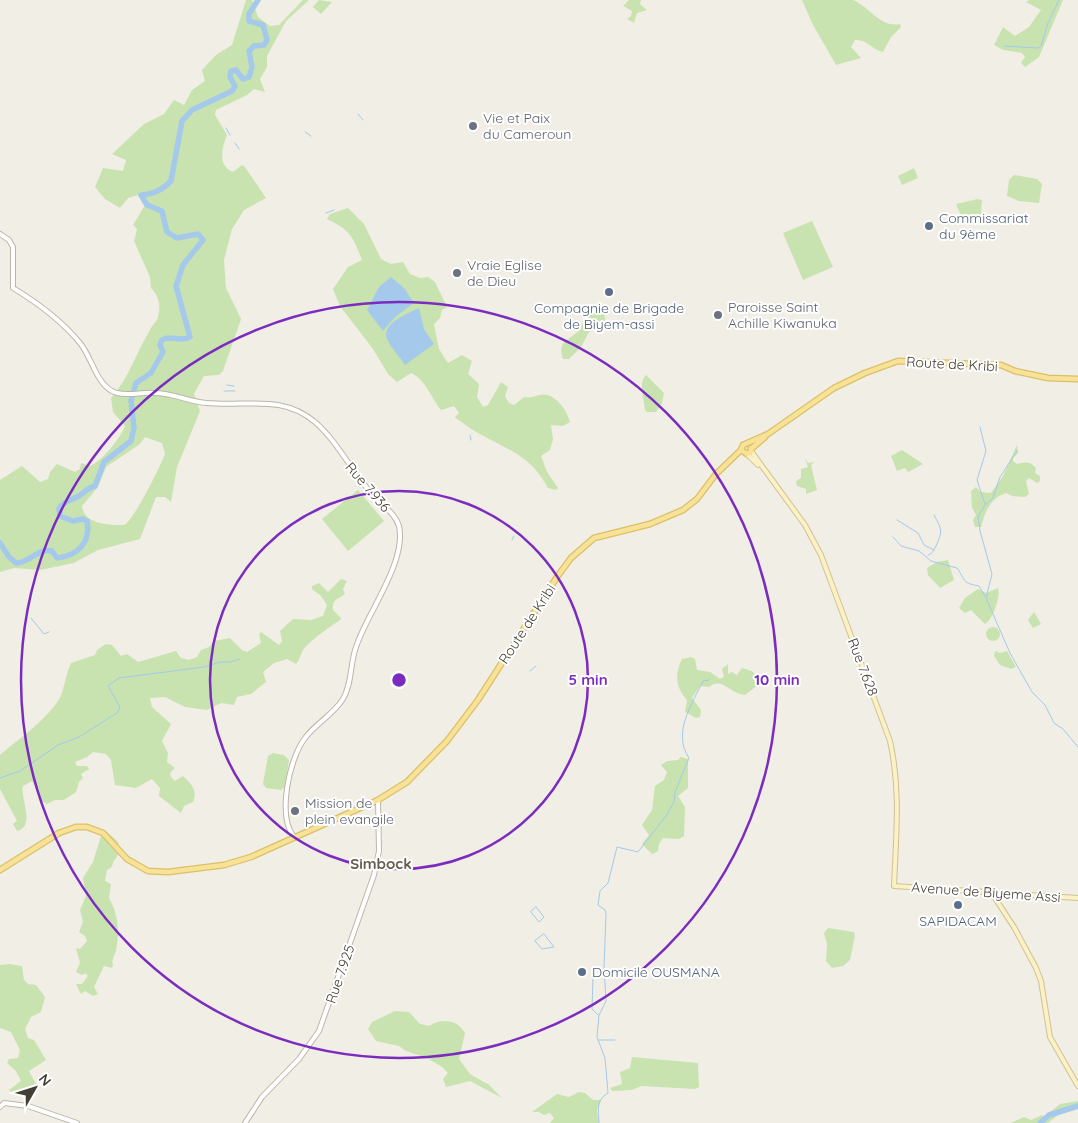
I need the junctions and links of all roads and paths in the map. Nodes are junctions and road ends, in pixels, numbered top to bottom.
1 (0, 234) edge
2 (1078, 379) edge
3 (768, 434) junction
4 (748, 444) junction
5 (747, 451) junction
6 (378, 800) junction
7 (294, 838) junction
8 (0, 870) edge
9 (894, 886) joint
10 (991, 892) junction
11 (1078, 898) edge
12 (1078, 1086) edge
13 (0, 1107) edge
14 (78, 1123) edge
15 (245, 1123) edge

1 - 7 street, Rue 7.936
2 - 3 main road, Route de Kribi
3 - 4 main road, Route de Kribi
3 - 5 main road
4 - 5 main road
4 - 5 main road, Route de Kribi
5 - 6 main road, Route de Kribi
5 - 9 main road, Rue 7.628
6 - 7 main road, Route de Kribi
6 - 15 street, Rue 7.925
7 - 8 main road, Route de Kribi
9 - 10 main road, Avenue de Biyeme Assi
10 - 11 main road, Avenue de Biyeme Assi
10 - 12 main road
13 - 14 street

